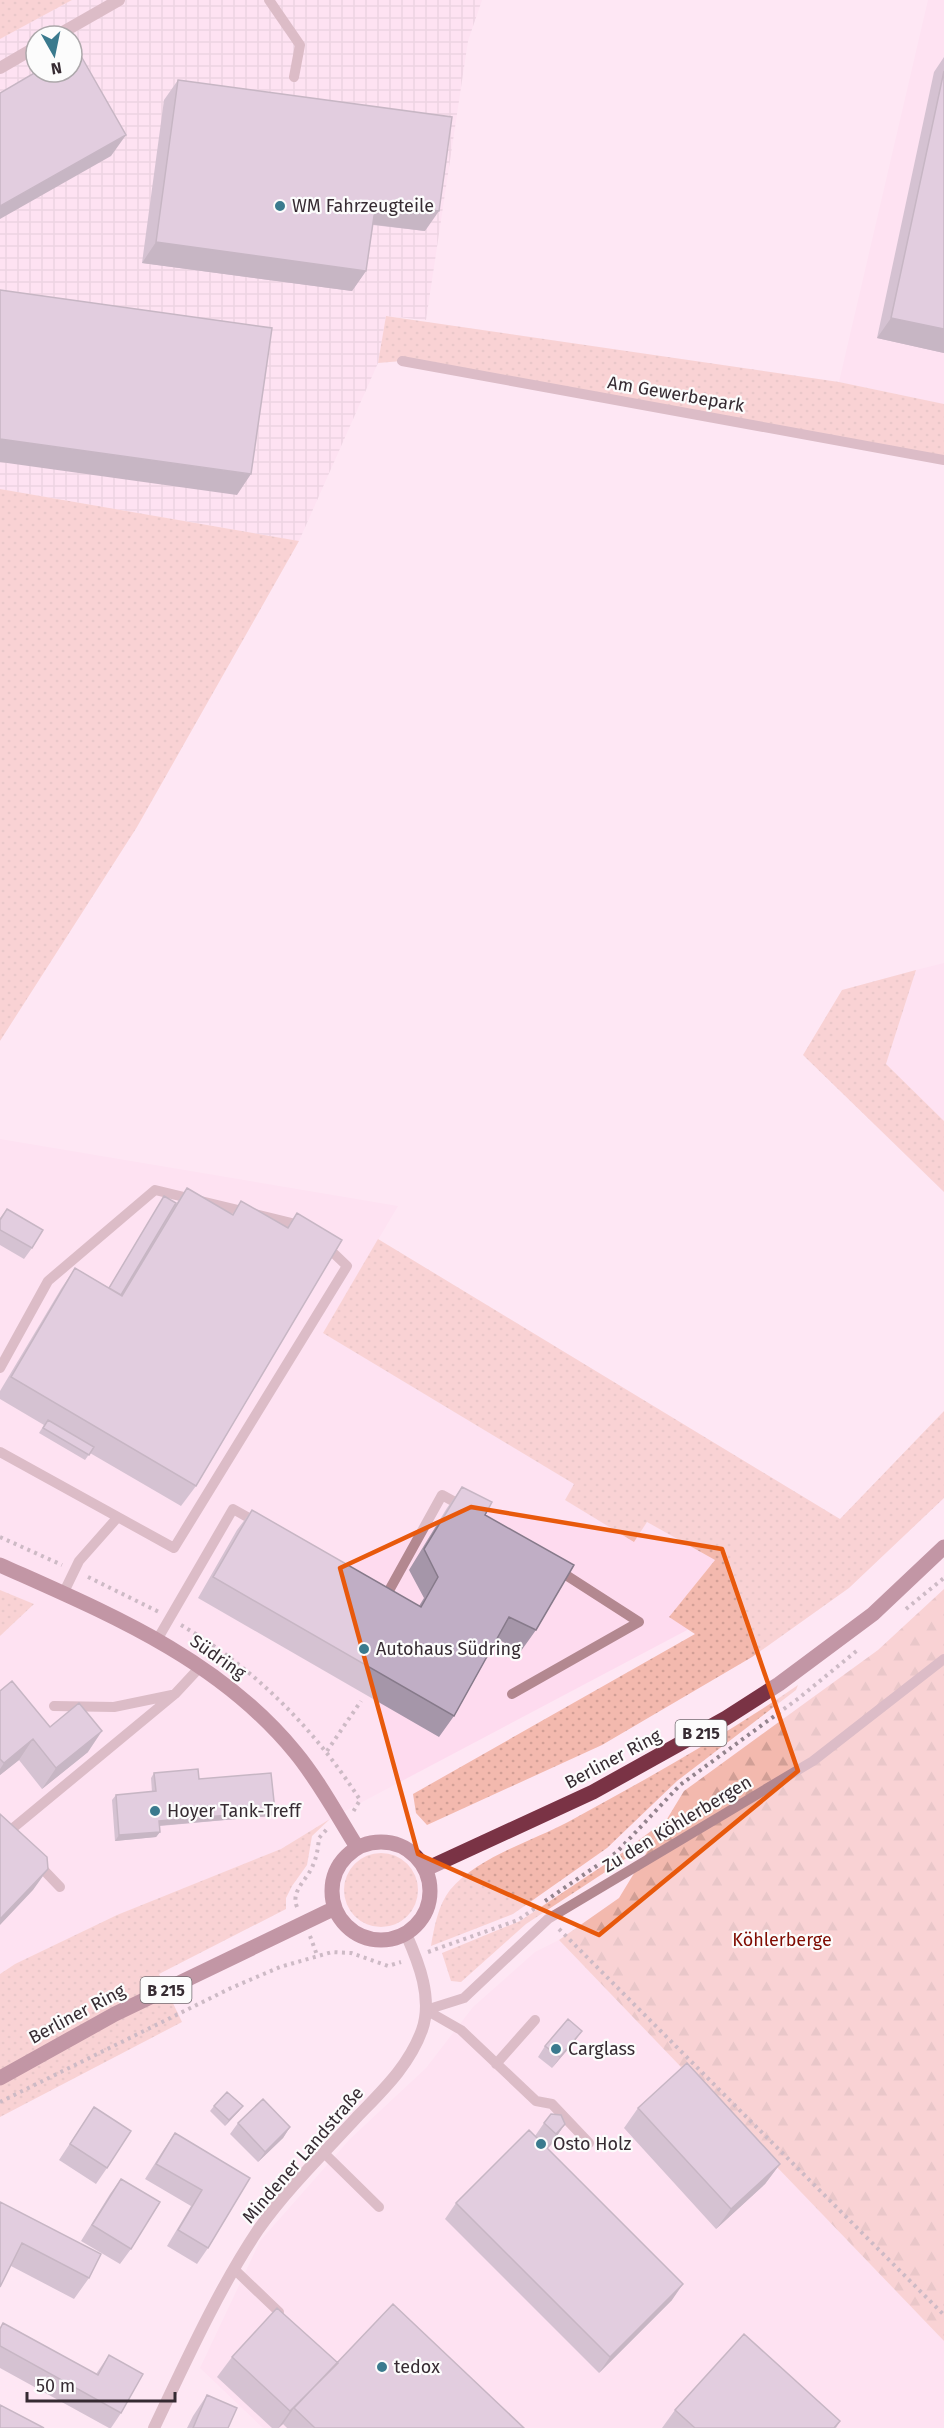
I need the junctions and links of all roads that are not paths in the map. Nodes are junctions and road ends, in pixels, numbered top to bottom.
1 (119, 0) edge
2 (269, 0) edge
3 (77, 24) edge
4 (24, 54) edge
5 (0, 68) edge
6 (294, 77) dead end
7 (402, 360) dead end
8 (944, 460) edge
9 (0, 1368) edge
10 (0, 1452) edge
11 (479, 1514) edge
12 (117, 1518) junction
13 (272, 1530) edge
14 (944, 1547) edge
15 (542, 1559) edge
16 (0, 1565) edge
17 (368, 1586) edge
18 (63, 1594) junction
19 (157, 1640) junction
20 (944, 1659) edge
21 (201, 1666) junction
22 (175, 1694) junction
23 (512, 1694) dead end
24 (54, 1706) dead end
25 (7, 1833) edge
26 (357, 1847) junction
27 (30, 1856) edge
28 (426, 1869) junction
29 (60, 1887) dead end
30 (335, 1908) junction
31 (406, 1934) junction
32 (426, 2010) junction
33 (535, 2020) dead end
34 (496, 2064) junction
35 (0, 2078) edge
36 (589, 2143) dead end
37 (324, 2153) junction
38 (379, 2207) dead end
39 (235, 2270) junction
40 (279, 2313) edge
41 (154, 2428) edge

1 - 3 street
2 - 6 lane
4 - 5 street
7 - 8 lane, Am Gewerbepark
9 - 12 lane
10 - 12 lane
11 - 17 lane
12 - 18 lane
13 - 19 lane
14 - 28 main road, Berliner Ring / B 215
15 - 23 lane
16 - 18 main road, Südring
18 - 19 main road, Südring
19 - 21 main road, Südring
20 - 32 lane, Zu den Köhlerbergen
21 - 22 lane
21 - 26 main road, Südring
22 - 24 lane
22 - 25 lane
26 - 28 main road
26 - 30 main road
27 - 29 lane
28 - 31 main road
30 - 31 main road
30 - 35 main road, Berliner Ring / B 215
31 - 32 street, Mindener Landstraße
32 - 34 lane
32 - 37 street, Mindener Landstraße
33 - 34 lane
34 - 36 lane
37 - 38 lane
37 - 39 street, Mindener Landstraße
39 - 40 lane
39 - 41 street, Mindener Landstraße

